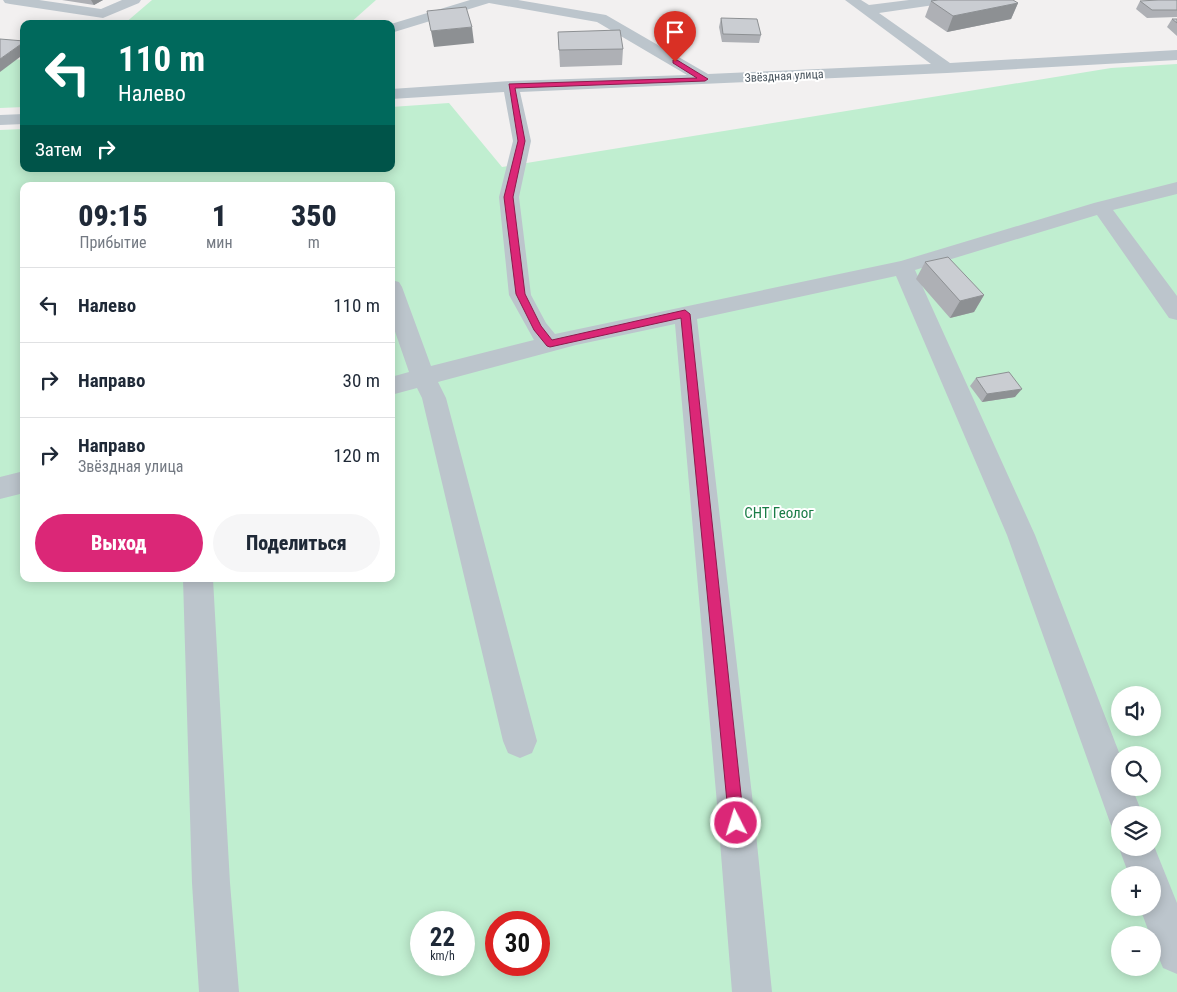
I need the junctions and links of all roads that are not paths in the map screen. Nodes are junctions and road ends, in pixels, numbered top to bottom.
1 (10, 0) edge
2 (134, 0) edge
3 (485, 0) edge
4 (492, 0) edge
5 (852, 0) edge
6 (941, 0) edge
7 (866, 10) junction
8 (395, 28) edge
9 (1177, 55) edge
10 (947, 68) junction
11 (705, 79) junction
12 (511, 86) junction
13 (395, 94) edge
14 (20, 119) edge
15 (0, 120) edge
16 (1177, 188) edge
17 (1101, 206) junction
18 (903, 267) junction
19 (395, 298) edge
20 (1177, 312) edge
21 (685, 314) junction
22 (550, 344) junction
23 (423, 377) junction
24 (395, 385) edge
25 (20, 483) edge
26 (0, 488) edge
27 (198, 582) edge
28 (520, 741) dead end
29 (1122, 806) edge
30 (1161, 912) edge
31 (1177, 954) edge
32 (219, 992) edge
33 (752, 992) edge

1 - 2 street
3 - 8 street
4 - 11 street
5 - 7 street
6 - 7 street
7 - 10 street
9 - 10 street, Звёздная улица
10 - 11 street, Звёздная улица
11 - 12 street, Звёздная улица
12 - 13 street, Звёздная улица
12 - 22 street
14 - 15 street
16 - 17 street
17 - 18 street
17 - 20 street
18 - 21 street
18 - 29 street
19 - 23 street
21 - 22 street
21 - 33 street
22 - 23 street
23 - 24 street
23 - 28 street
25 - 26 street
27 - 32 street
30 - 31 street

